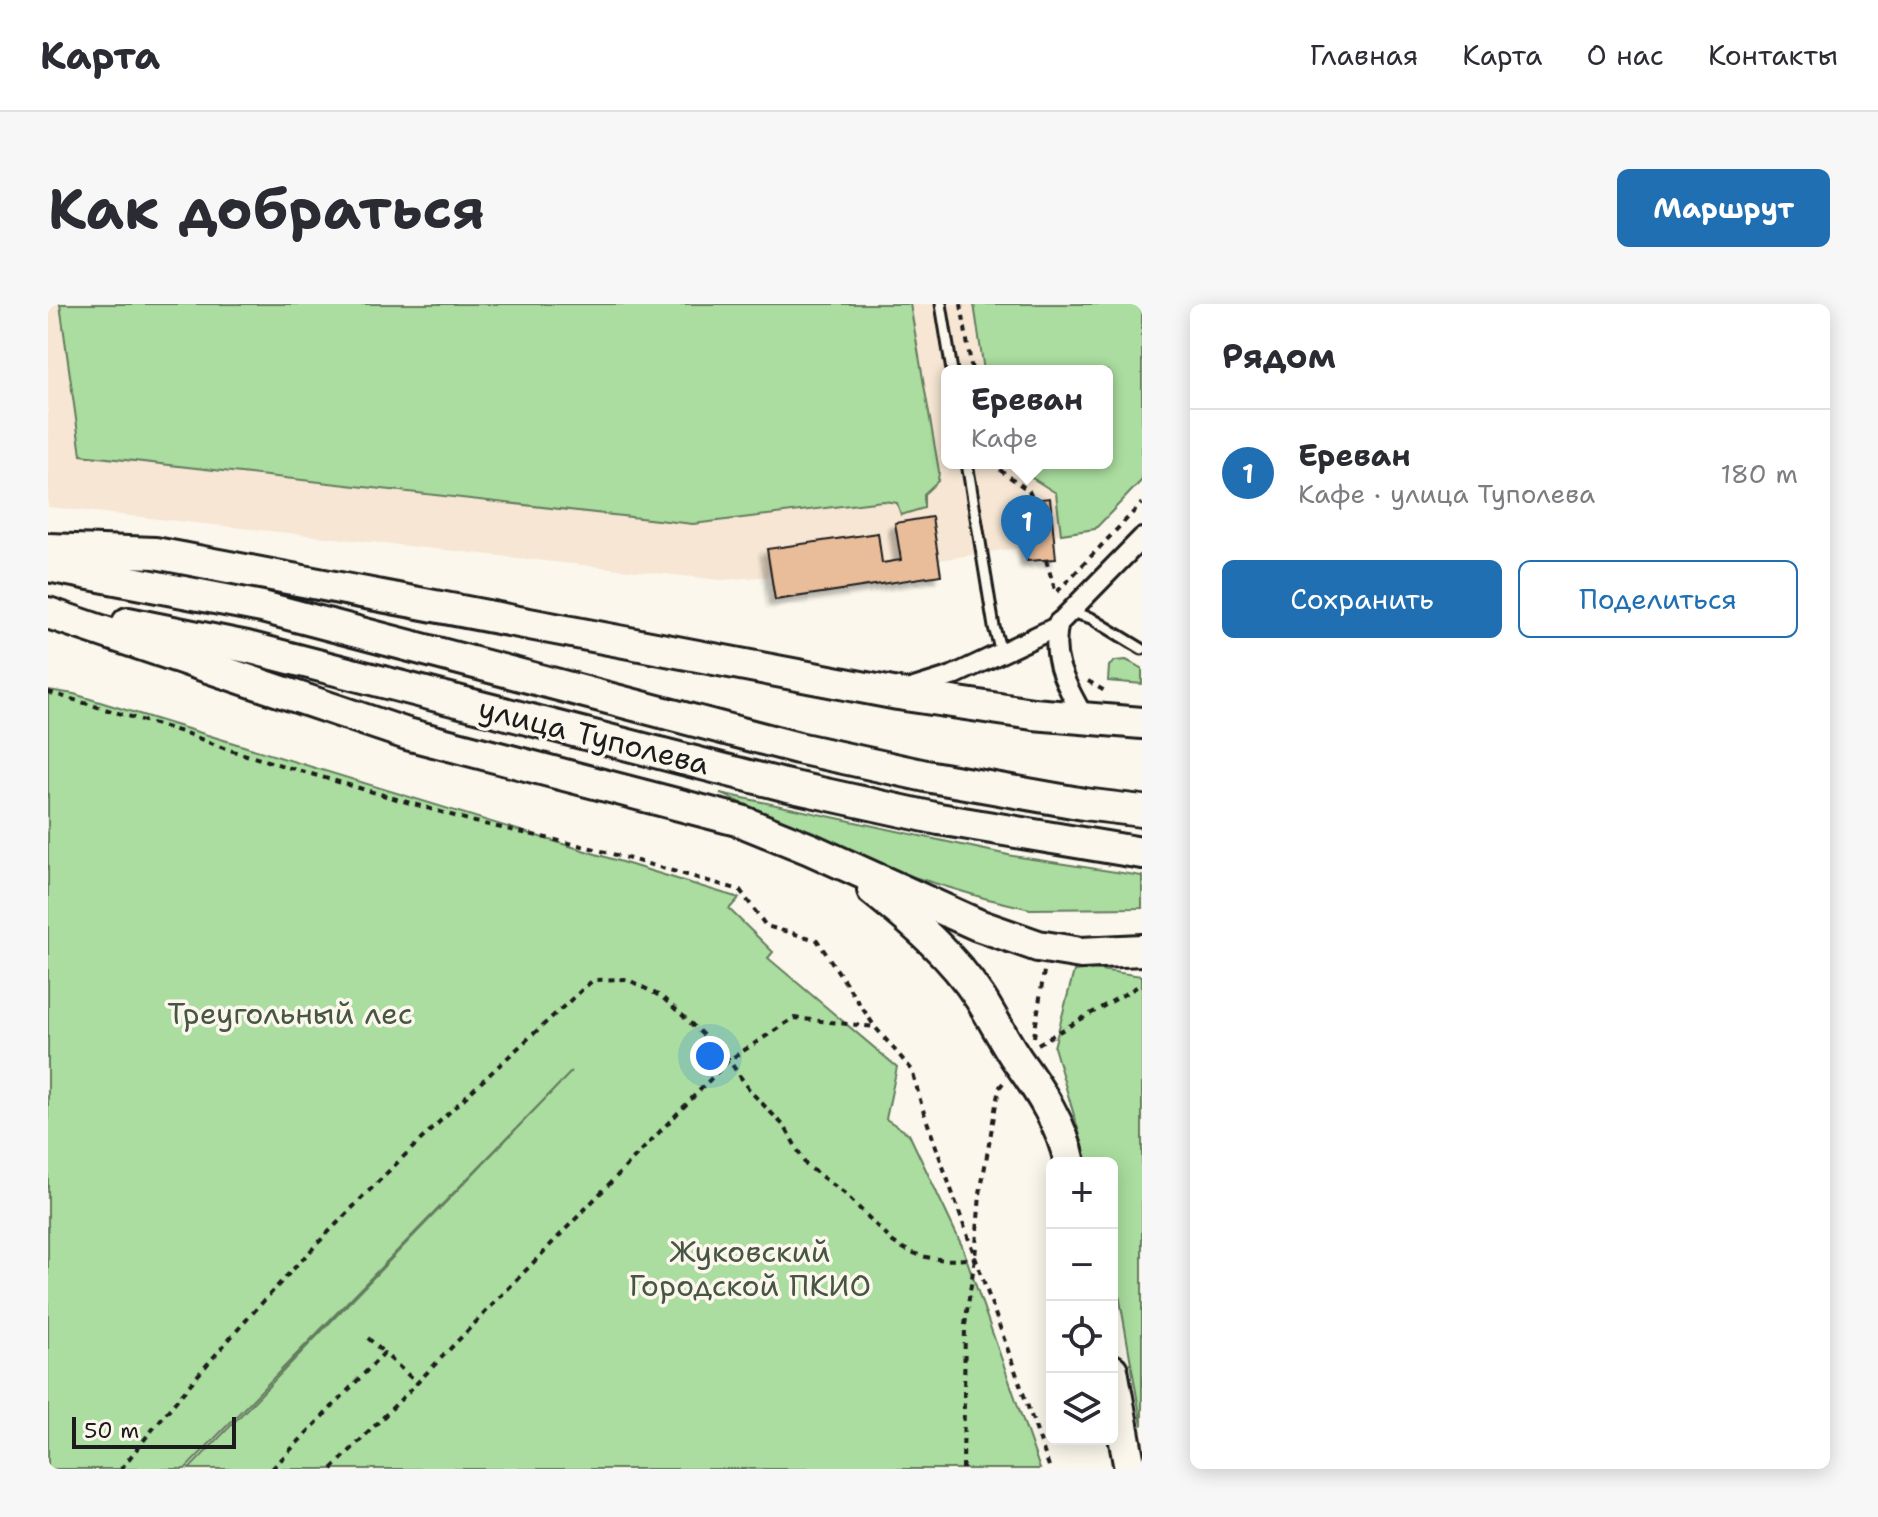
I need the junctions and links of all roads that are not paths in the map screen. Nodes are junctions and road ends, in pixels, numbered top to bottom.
1 (941, 304) edge
2 (951, 365) edge
3 (968, 469) edge
4 (1142, 538) edge
5 (48, 549) edge
6 (48, 566) edge
7 (48, 611) edge
8 (1064, 617) junction
9 (1142, 649) edge
10 (1001, 652) junction
11 (898, 694) junction
12 (1085, 720) junction
13 (1142, 723) edge
14 (1142, 811) edge
15 (810, 849) junction
16 (1142, 853) edge
17 (1142, 950) edge
18 (1069, 1157) edge
19 (1113, 1373) edge
20 (1130, 1469) edge

1 - 2 lane
3 - 10 lane
4 - 8 street
5 - 11 main road
6 - 14 main road, улица Туполева
7 - 15 main road, улица Туполева
7 - 16 main road, улица Туполева
8 - 9 lane
8 - 10 street
8 - 12 street
10 - 11 street
11 - 12 main road
12 - 13 main road
15 - 17 main road
15 - 18 main road
19 - 20 main road

